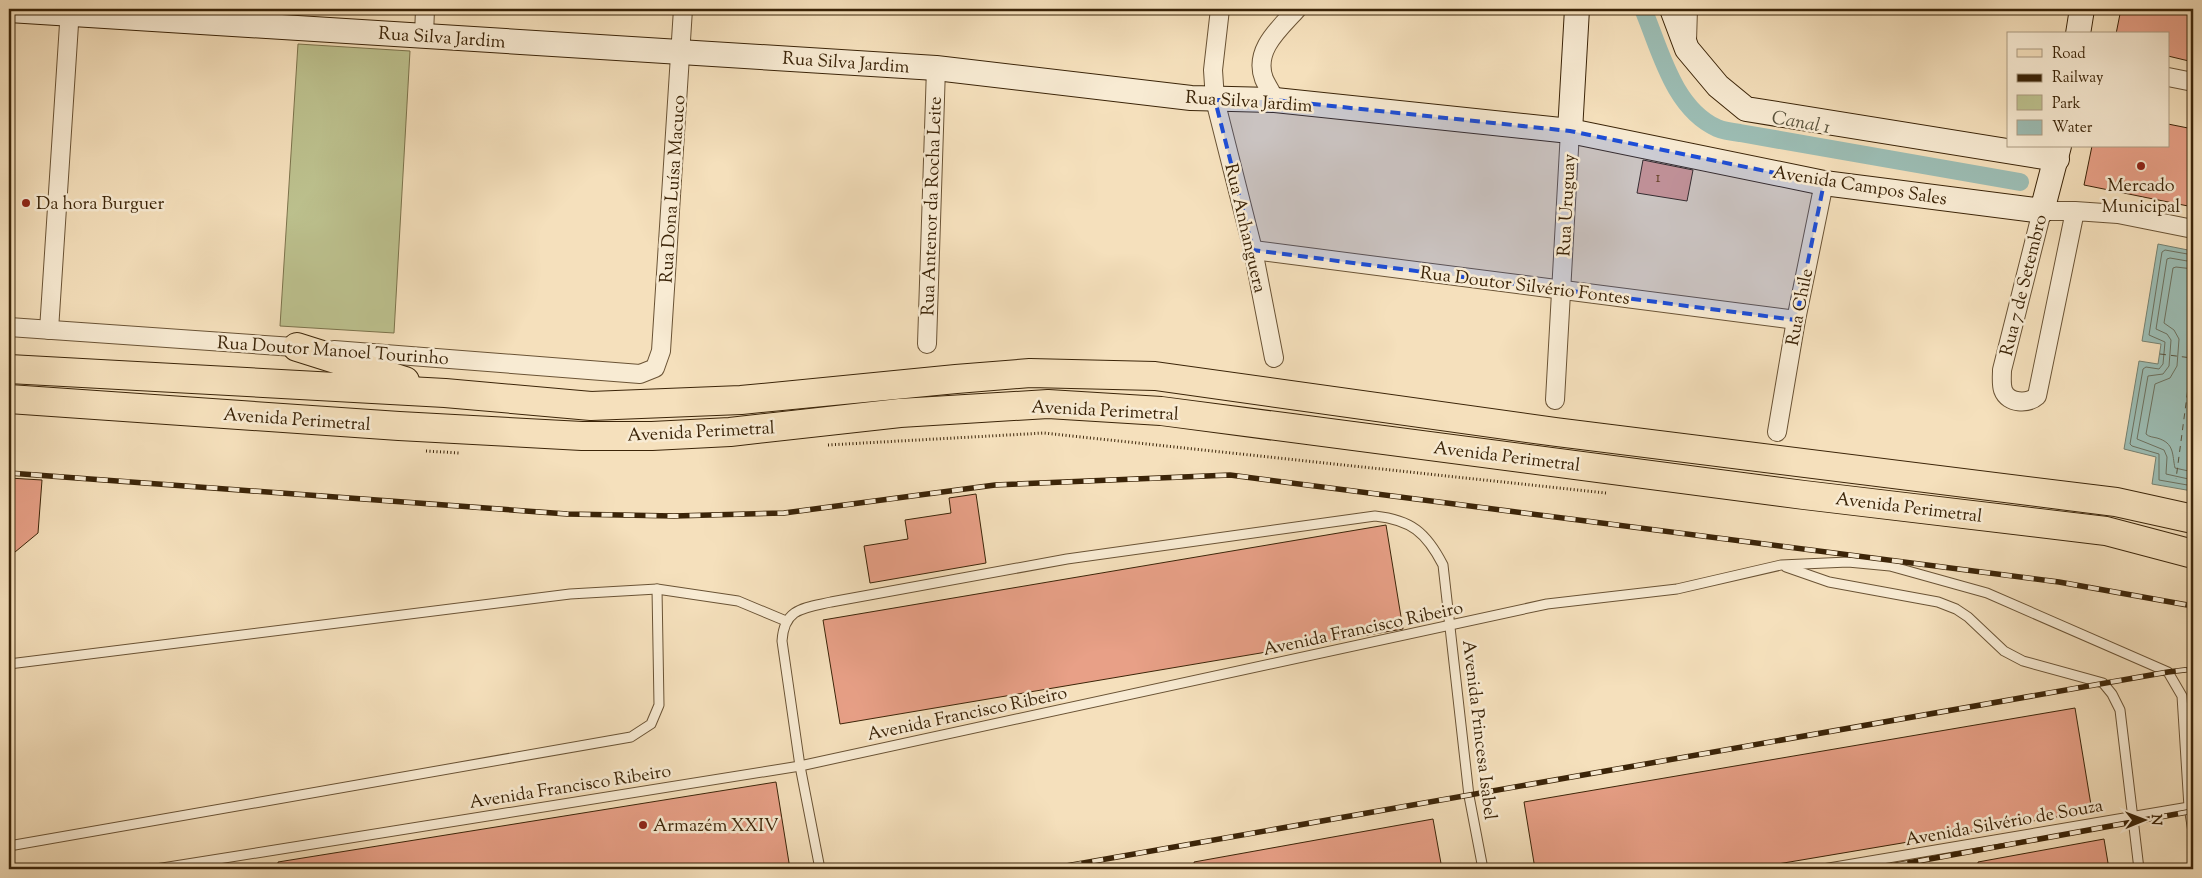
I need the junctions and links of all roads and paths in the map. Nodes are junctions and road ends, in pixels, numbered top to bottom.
1 (425, 9) edge
2 (683, 9) edge
3 (1220, 9) edge
4 (1297, 9) edge
5 (1577, 9) edge
6 (1672, 9) edge
7 (1688, 9) edge
8 (2082, 9) edge
9 (9, 10) edge
10 (70, 11) edge
11 (2078, 32) edge
12 (424, 36) junction
13 (1687, 49) junction
14 (680, 52) junction
15 (936, 68) junction
16 (2170, 77) edge
17 (2193, 82) edge
18 (1215, 100) junction
19 (1275, 100) junction
20 (1570, 131) junction
21 (2007, 146) edge
22 (2023, 148) edge
23 (1680, 152) joint
24 (2058, 153) edge
25 (1824, 183) junction
26 (2042, 211) junction
27 (2075, 211) junction
28 (2193, 229) edge
29 (1254, 250) junction
30 (1561, 289) junction
31 (1796, 320) junction
32 (9, 327) edge
33 (49, 330) junction
34 (927, 344) dead end
35 (297, 347) junction
36 (1274, 358) dead end
37 (655, 368) joint
38 (9, 369) edge
39 (445, 393) junction
40 (9, 399) edge
41 (1555, 400) dead end
42 (1777, 432) dead end
43 (819, 445) dead end
44 (416, 450) dead end
45 (466, 453) dead end
46 (1616, 494) dead end
47 (2193, 519) edge
48 (2193, 554) edge
49 (1781, 565) junction
50 (656, 589) junction
51 (786, 621) junction
52 (1450, 626) junction
53 (9, 664) edge
54 (800, 766) junction
55 (2189, 807) junction
56 (2133, 817) junction
57 (2193, 832) edge
58 (9, 846) edge
59 (167, 868) edge
60 (156, 869) edge
61 (820, 869) edge
62 (1483, 869) edge
63 (1823, 869) edge
64 (2138, 869) edge

1 - 12 street
2 - 14 street, Rua Dona Luísa Macuco
3 - 18 street, Rua Anhanguera
4 - 19 street
5 - 20 street, Rua Uruguay
6 - 13 street
7 - 13 street
8 - 11 street
9 - 10 street, Rua Silva Jardim
10 - 12 street, Rua Silva Jardim
10 - 33 street
12 - 14 street, Rua Silva Jardim
13 - 21 street
14 - 15 street, Rua Silva Jardim
14 - 37 street, Rua Dona Luísa Macuco
15 - 18 street, Rua Silva Jardim
15 - 34 street, Rua Antenor da Rocha Leite
16 - 17 street
18 - 19 street, Rua Silva Jardim
18 - 29 street, Rua Anhanguera
19 - 20 street, Rua Silva Jardim
20 - 23 street, Rua Silva Jardim
20 - 30 street, Rua Uruguay
22 - 24 street
23 - 25 street, Avenida Campos Sales
24 - 26 street, Rua 7 de Setembro
25 - 26 street, Avenida Campos Sales
25 - 31 street, Rua Chile
26 - 27 street
26 - 27 street, Rua 7 de Setembro
27 - 28 street
29 - 30 street, Rua Doutor Silvério Fontes
29 - 36 street, Rua Anhanguera
30 - 31 street, Rua Doutor Silvério Fontes
30 - 41 street, Rua Uruguay
31 - 42 street, Rua Chile
32 - 33 street, Rua Doutor Manoel Tourinho
33 - 35 street, Rua Doutor Manoel Tourinho
35 - 37 street, Rua Doutor Manoel Tourinho
35 - 39 main road
38 - 39 main road, Avenida Perimetral
39 - 47 main road, Avenida Perimetral
40 - 48 main road, Avenida Perimetral
43 - 46 path
44 - 45 path
49 - 52 lane, Avenida Francisco Ribeiro
49 - 55 lane, Avenida Francisco Ribeiro
49 - 56 lane
50 - 51 lane
50 - 53 lane
50 - 58 lane
51 - 52 lane, Avenida Princesa Isabel
51 - 54 lane
52 - 54 lane, Avenida Francisco Ribeiro
52 - 62 lane, Avenida Princesa Isabel
54 - 59 lane, Avenida Francisco Ribeiro
54 - 61 lane
55 - 56 lane, Avenida Silvério de Souza
55 - 57 lane
56 - 63 lane, Avenida Silvério de Souza
56 - 64 lane
59 - 60 lane, Avenida Francisco Ribeiro

